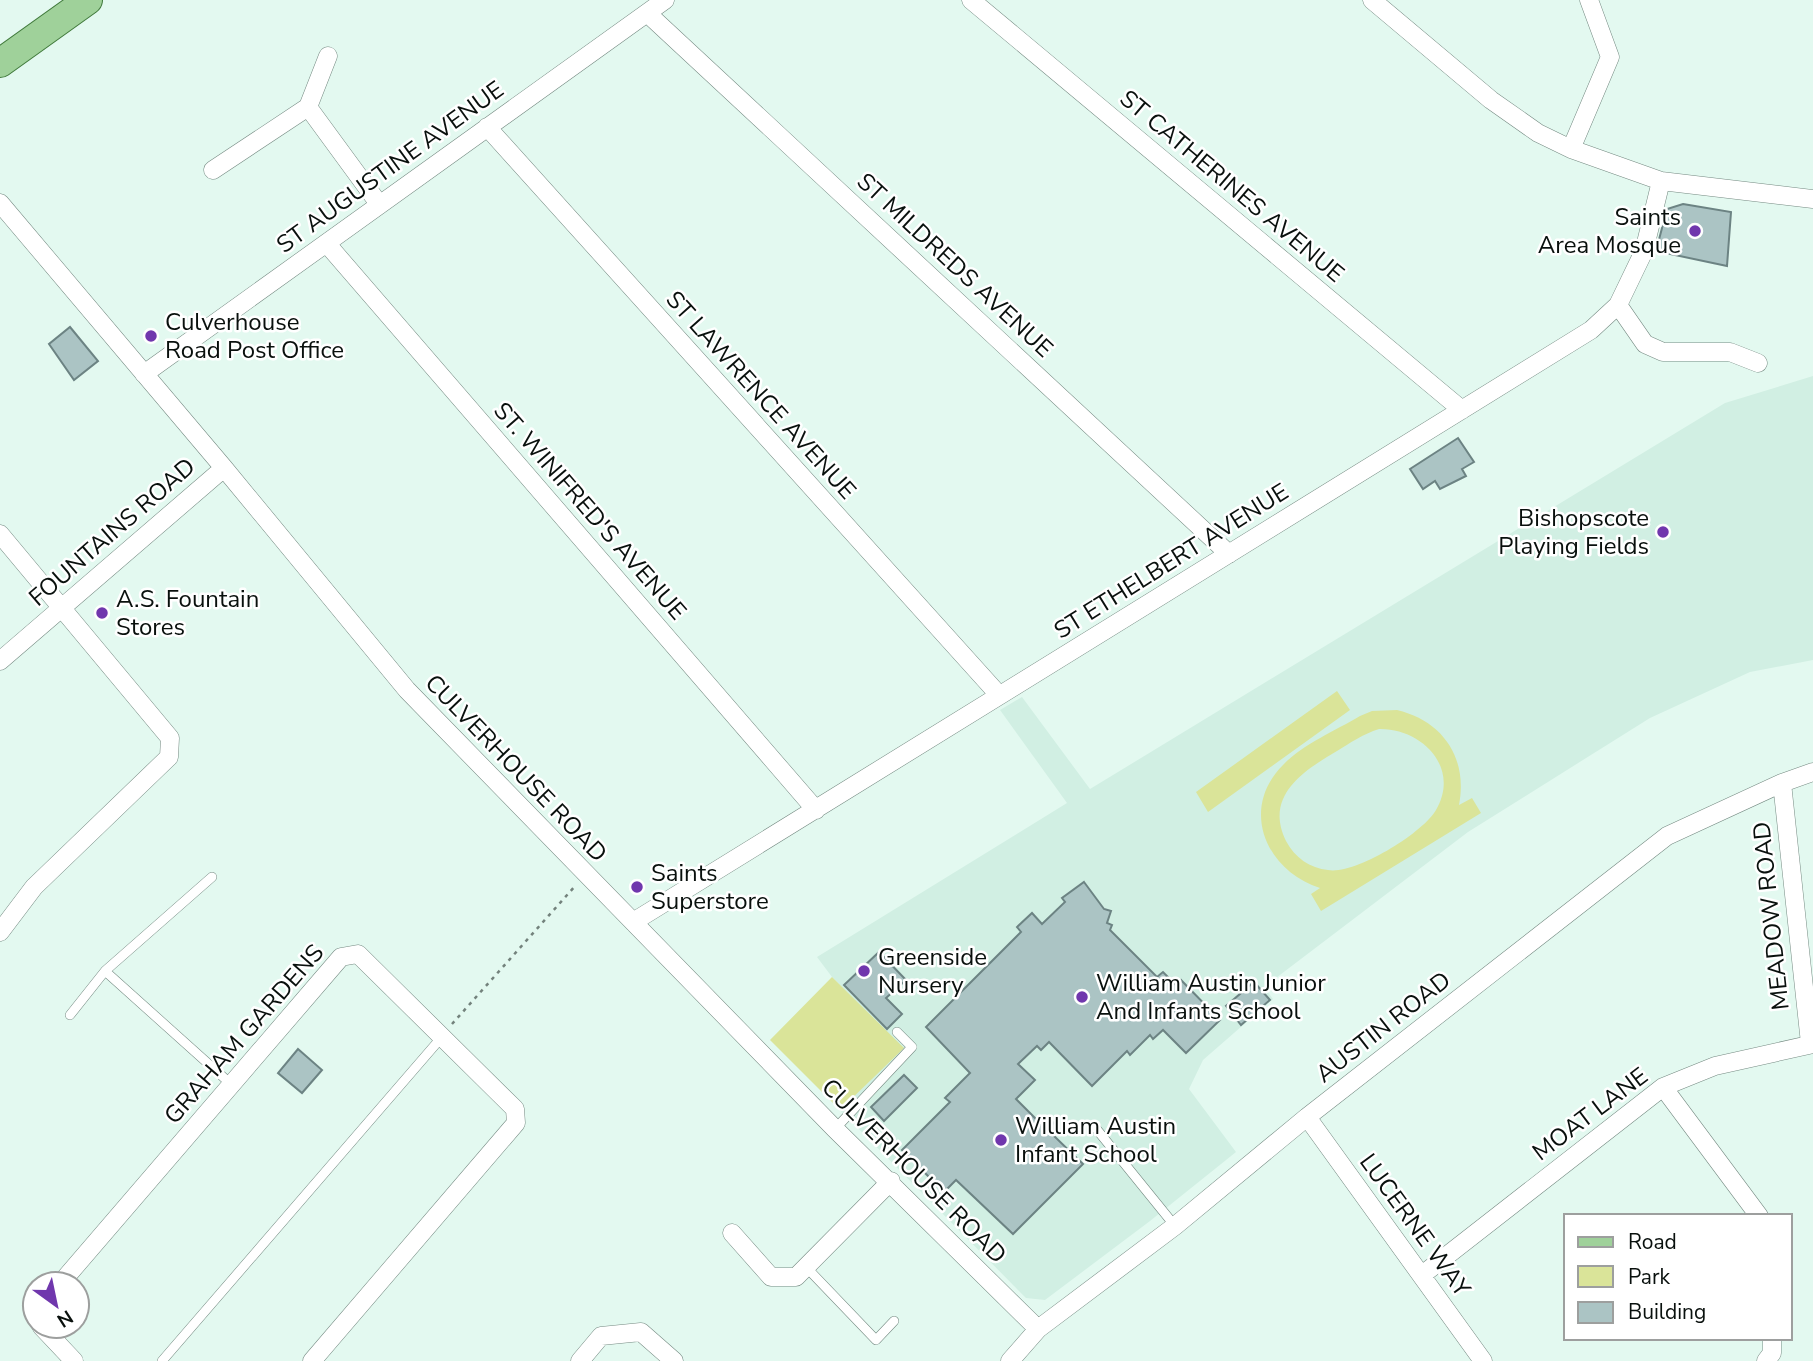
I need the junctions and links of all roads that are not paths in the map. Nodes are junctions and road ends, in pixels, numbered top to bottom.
1 (88, 0) edge
2 (665, 0) edge
3 (971, 0) edge
4 (1372, 0) edge
5 (1589, 0) edge
6 (647, 13) junction
7 (328, 56) dead end
8 (0, 63) edge
9 (308, 107) junction
10 (487, 127) junction
11 (1571, 149) junction
12 (212, 170) dead end
13 (1661, 181) junction
14 (1813, 200) edge
15 (0, 203) edge
16 (379, 204) junction
17 (327, 244) junction
18 (1618, 304) junction
19 (1758, 363) dead end
20 (144, 374) junction
21 (1462, 410) junction
22 (225, 468) junction
23 (0, 534) edge
24 (1229, 554) junction
25 (62, 607) junction
26 (0, 661) edge
27 (999, 695) junction
28 (1813, 772) edge
29 (1782, 783) junction
30 (816, 810) junction
31 (212, 877) dead end
32 (632, 922) junction
33 (0, 932) edge
34 (105, 971) junction
35 (70, 1016) dead end
36 (897, 1032) dead end
37 (441, 1038) junction
38 (1812, 1044) edge
39 (232, 1085) junction
40 (1663, 1087) junction
41 (1307, 1117) junction
42 (1094, 1126) dead end
43 (835, 1129) junction
44 (891, 1181) junction
45 (1758, 1214) edge
46 (1175, 1226) junction
47 (732, 1233) dead end
48 (807, 1267) junction
49 (72, 1270) edge
50 (1422, 1275) junction
51 (894, 1321) dead end
52 (1038, 1329) junction
53 (54, 1340) edge
54 (1772, 1340) edge
55 (74, 1361) edge
56 (162, 1361) edge
57 (312, 1361) edge
58 (580, 1361) edge
59 (674, 1361) edge
60 (1010, 1361) edge
61 (1483, 1361) edge
62 (1766, 1361) edge

1 - 8 main road
2 - 6 street, ST AUGUSTINE AVENUE
3 - 21 street, ST CATHERINES AVENUE
4 - 11 street
5 - 11 street
6 - 10 street, ST AUGUSTINE AVENUE
6 - 24 street, ST MILDREDS AVENUE
7 - 9 street
9 - 12 street
9 - 16 street
10 - 16 street, ST AUGUSTINE AVENUE
10 - 27 street, ST LAWRENCE AVENUE
11 - 13 street
13 - 14 street
13 - 18 street, ST ETHELBERT AVENUE
15 - 20 street, CULVERHOUSE ROAD
16 - 17 street, ST AUGUSTINE AVENUE
17 - 20 street, ST AUGUSTINE AVENUE
17 - 30 street, ST. WINIFRED'S AVENUE
18 - 19 street
18 - 21 street, ST ETHELBERT AVENUE
20 - 22 street, CULVERHOUSE ROAD
21 - 24 street, ST ETHELBERT AVENUE
22 - 25 street, FOUNTAINS ROAD
22 - 32 street, CULVERHOUSE ROAD
23 - 25 street
24 - 27 street, ST ETHELBERT AVENUE
25 - 26 street, FOUNTAINS ROAD
25 - 33 street
27 - 30 street, ST ETHELBERT AVENUE
28 - 29 street, AUSTIN ROAD
29 - 38 street, MEADOW ROAD
29 - 41 street, AUSTIN ROAD
30 - 32 street, ST ETHELBERT AVENUE
31 - 34 lane
32 - 43 street, CULVERHOUSE ROAD
34 - 35 lane
34 - 39 lane
36 - 43 lane
37 - 39 street, GRAHAM GARDENS
37 - 56 lane
37 - 57 street, GRAHAM GARDENS
38 - 40 street, MOAT LANE
39 - 49 street, GRAHAM GARDENS
40 - 45 street
40 - 50 street, MOAT LANE
41 - 46 street, AUSTIN ROAD
41 - 50 street, LUCERNE WAY
42 - 46 lane
43 - 44 street, CULVERHOUSE ROAD
44 - 48 street
44 - 52 street, CULVERHOUSE ROAD
46 - 52 street, AUSTIN ROAD
47 - 48 street
48 - 51 lane
50 - 61 street, LUCERNE WAY
52 - 60 street, AUSTIN ROAD
53 - 55 street
54 - 62 street
58 - 59 street

